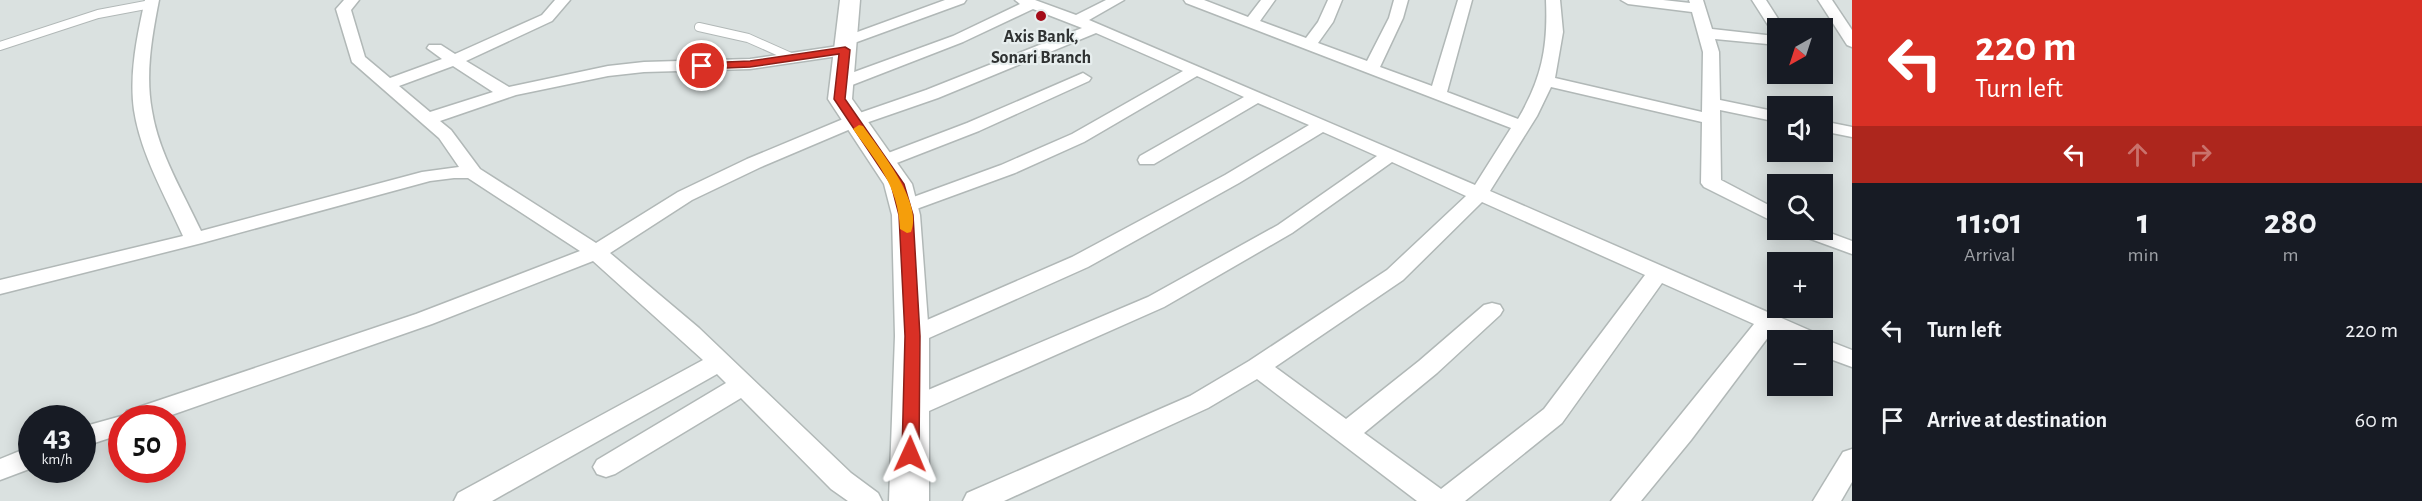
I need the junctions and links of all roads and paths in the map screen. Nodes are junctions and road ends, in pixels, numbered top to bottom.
1 (352, 0) edge
2 (563, 0) edge
3 (850, 0) edge
4 (959, 0) edge
5 (1117, 0) edge
6 (1191, 0) edge
7 (1268, 0) edge
8 (1335, 0) edge
9 (1401, 0) edge
10 (1465, 0) edge
11 (1553, 0) edge
12 (1628, 0) edge
13 (1759, 0) edge
14 (1825, 0) edge
15 (151, 2) edge
16 (1028, 2) edge
17 (1698, 5) edge
18 (1770, 18) edge
19 (1077, 21) junction
20 (1251, 23) junction
21 (699, 27) dead end
22 (1096, 28) junction
23 (1706, 33) junction
24 (1767, 41) edge
25 (1852, 42) edge
26 (845, 45) junction
27 (1309, 45) junction
28 (0, 46) edge
29 (435, 48) dead end
30 (792, 58) junction
31 (454, 60) junction
32 (1371, 69) junction
33 (1196, 70) junction
34 (1083, 78) dead end
35 (1546, 81) junction
36 (841, 83) junction
37 (388, 84) junction
38 (507, 93) junction
39 (1437, 94) junction
40 (1257, 96) junction
41 (1710, 111) junction
42 (1767, 116) edge
43 (428, 119) junction
44 (854, 121) junction
45 (1322, 125) junction
46 (1521, 126) junction
47 (1833, 128) edge
48 (1852, 132) edge
49 (1390, 155) junction
50 (1147, 160) dead end
51 (882, 162) junction
52 (473, 173) junction
53 (1479, 194) junction
54 (904, 207) junction
55 (1767, 212) edge
56 (195, 240) junction
57 (1830, 240) edge
58 (1852, 248) edge
59 (596, 252) junction
60 (1658, 273) junction
61 (0, 287) edge
62 (1492, 310) dead end
63 (1768, 322) junction
64 (1787, 330) edge
65 (912, 336) junction
66 (1833, 351) edge
67 (1852, 359) edge
68 (719, 362) junction
69 (1258, 367) junction
70 (743, 385) junction
71 (174, 405) edge
72 (911, 408) junction
73 (1346, 433) junction
74 (1852, 459) edge
75 (18, 462) edge
76 (606, 467) dead end
77 (0, 470) edge
78 (468, 501) edge
79 (868, 501) edge
80 (909, 501) edge
81 (977, 501) edge
82 (1437, 501) edge
83 (1445, 501) edge
84 (1624, 501) edge
85 (1828, 501) edge

1 - 37 street
2 - 31 street
3 - 26 main road
4 - 26 street
5 - 19 street
6 - 20 street
7 - 20 street
8 - 27 street
9 - 32 street
10 - 39 street
11 - 35 street
12 - 17 street
13 - 18 street
14 - 25 street
15 - 28 lane
15 - 56 street
16 - 19 street
16 - 36 street
17 - 23 street
19 - 22 street
20 - 27 street
21 - 30 lane
22 - 33 street
22 - 44 street
23 - 24 street
23 - 41 street
26 - 30 street
26 - 36 main road
27 - 32 street
29 - 31 street
30 - 38 street
31 - 37 street
31 - 38 street
32 - 39 street
33 - 40 street
33 - 54 street
34 - 51 street
35 - 41 street
35 - 46 street
36 - 44 main road
37 - 43 street
38 - 43 street
39 - 46 street
40 - 45 street
40 - 50 street
41 - 42 street
41 - 55 street
43 - 52 street
44 - 51 main road
44 - 59 street
45 - 49 street
45 - 65 street
46 - 53 street
47 - 48 street
49 - 53 street
49 - 72 street
51 - 54 main road
52 - 56 street
52 - 59 street
53 - 60 street
53 - 69 street
54 - 65 main road
56 - 61 street
57 - 58 street
59 - 68 street
59 - 71 street
60 - 63 street
60 - 83 street
62 - 73 street
63 - 64 street
63 - 84 street
65 - 72 main road
66 - 67 street
68 - 70 street
68 - 78 street
69 - 73 street
69 - 81 street
70 - 76 street
70 - 79 street
72 - 80 main road
73 - 82 street
74 - 85 street
75 - 77 street

